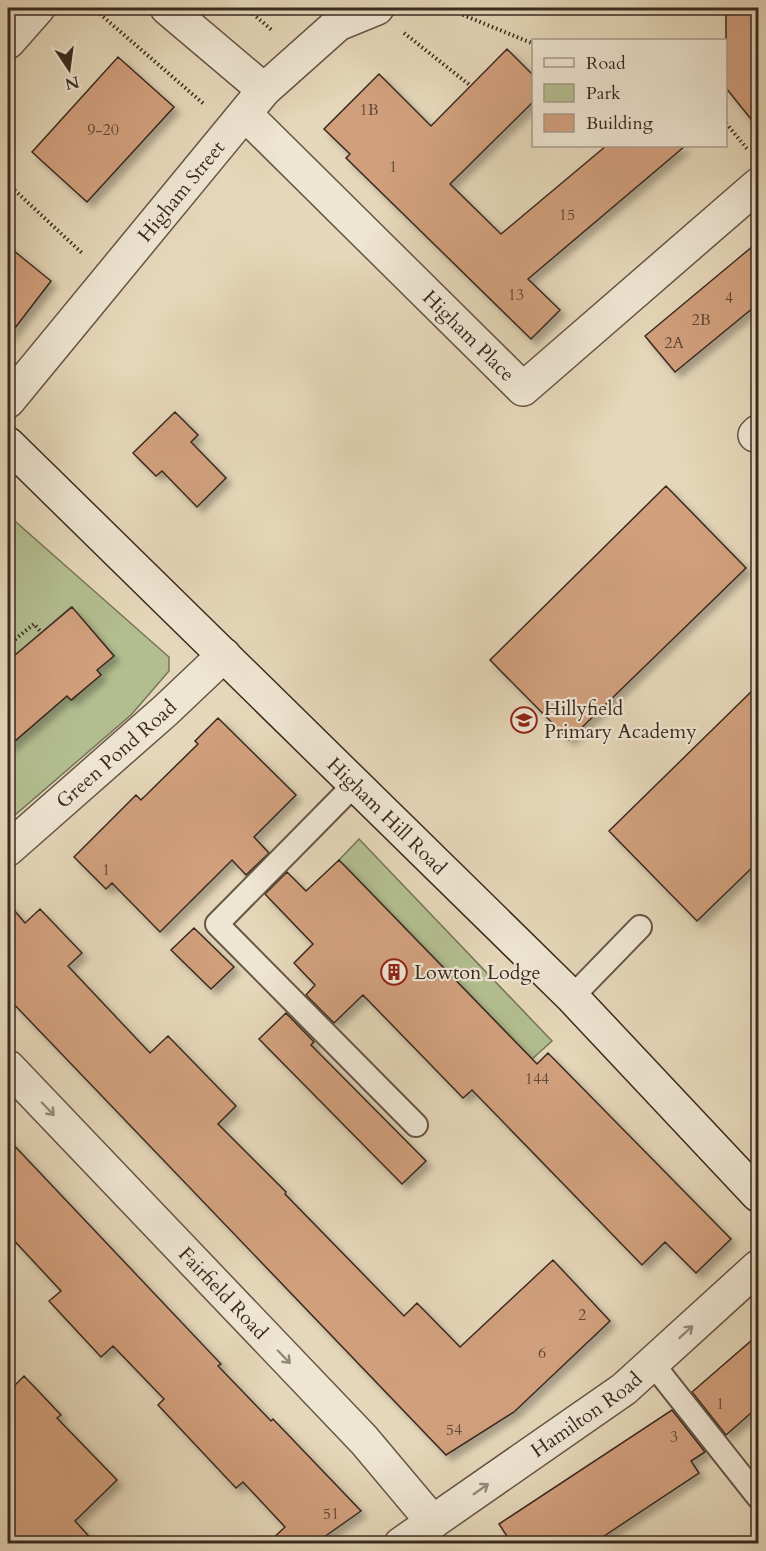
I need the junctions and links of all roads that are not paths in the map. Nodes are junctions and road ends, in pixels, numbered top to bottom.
1 (38, 8) edge
2 (167, 8) edge
3 (377, 8) edge
4 (8, 42) edge
5 (254, 102) junction
6 (755, 170) edge
7 (8, 401) edge
8 (8, 444) edge
9 (224, 655) junction
10 (355, 784) junction
11 (8, 849) edge
12 (640, 927) dead end
13 (572, 997) junction
14 (8, 1067) edge
15 (416, 1125) dead end
16 (759, 1195) edge
17 (759, 1267) edge
18 (652, 1363) junction
19 (759, 1497) edge
20 (433, 1522) junction
21 (402, 1544) edge

1 - 4 street
2 - 5 street
3 - 5 street, Higham Street
5 - 6 street, Higham Place
5 - 7 street, Higham Street
8 - 9 street, Higham Hill Road
9 - 10 street, Higham Hill Road
9 - 11 street, Green Pond Road
10 - 13 street, Higham Hill Road
10 - 15 lane
12 - 13 lane
13 - 16 street, Higham Hill Road
14 -> 20 street, Fairfield Road
18 -> 17 street, Hamilton Road
18 - 19 lane
20 -> 18 street, Hamilton Road
20 - 21 street, Hamilton Road

